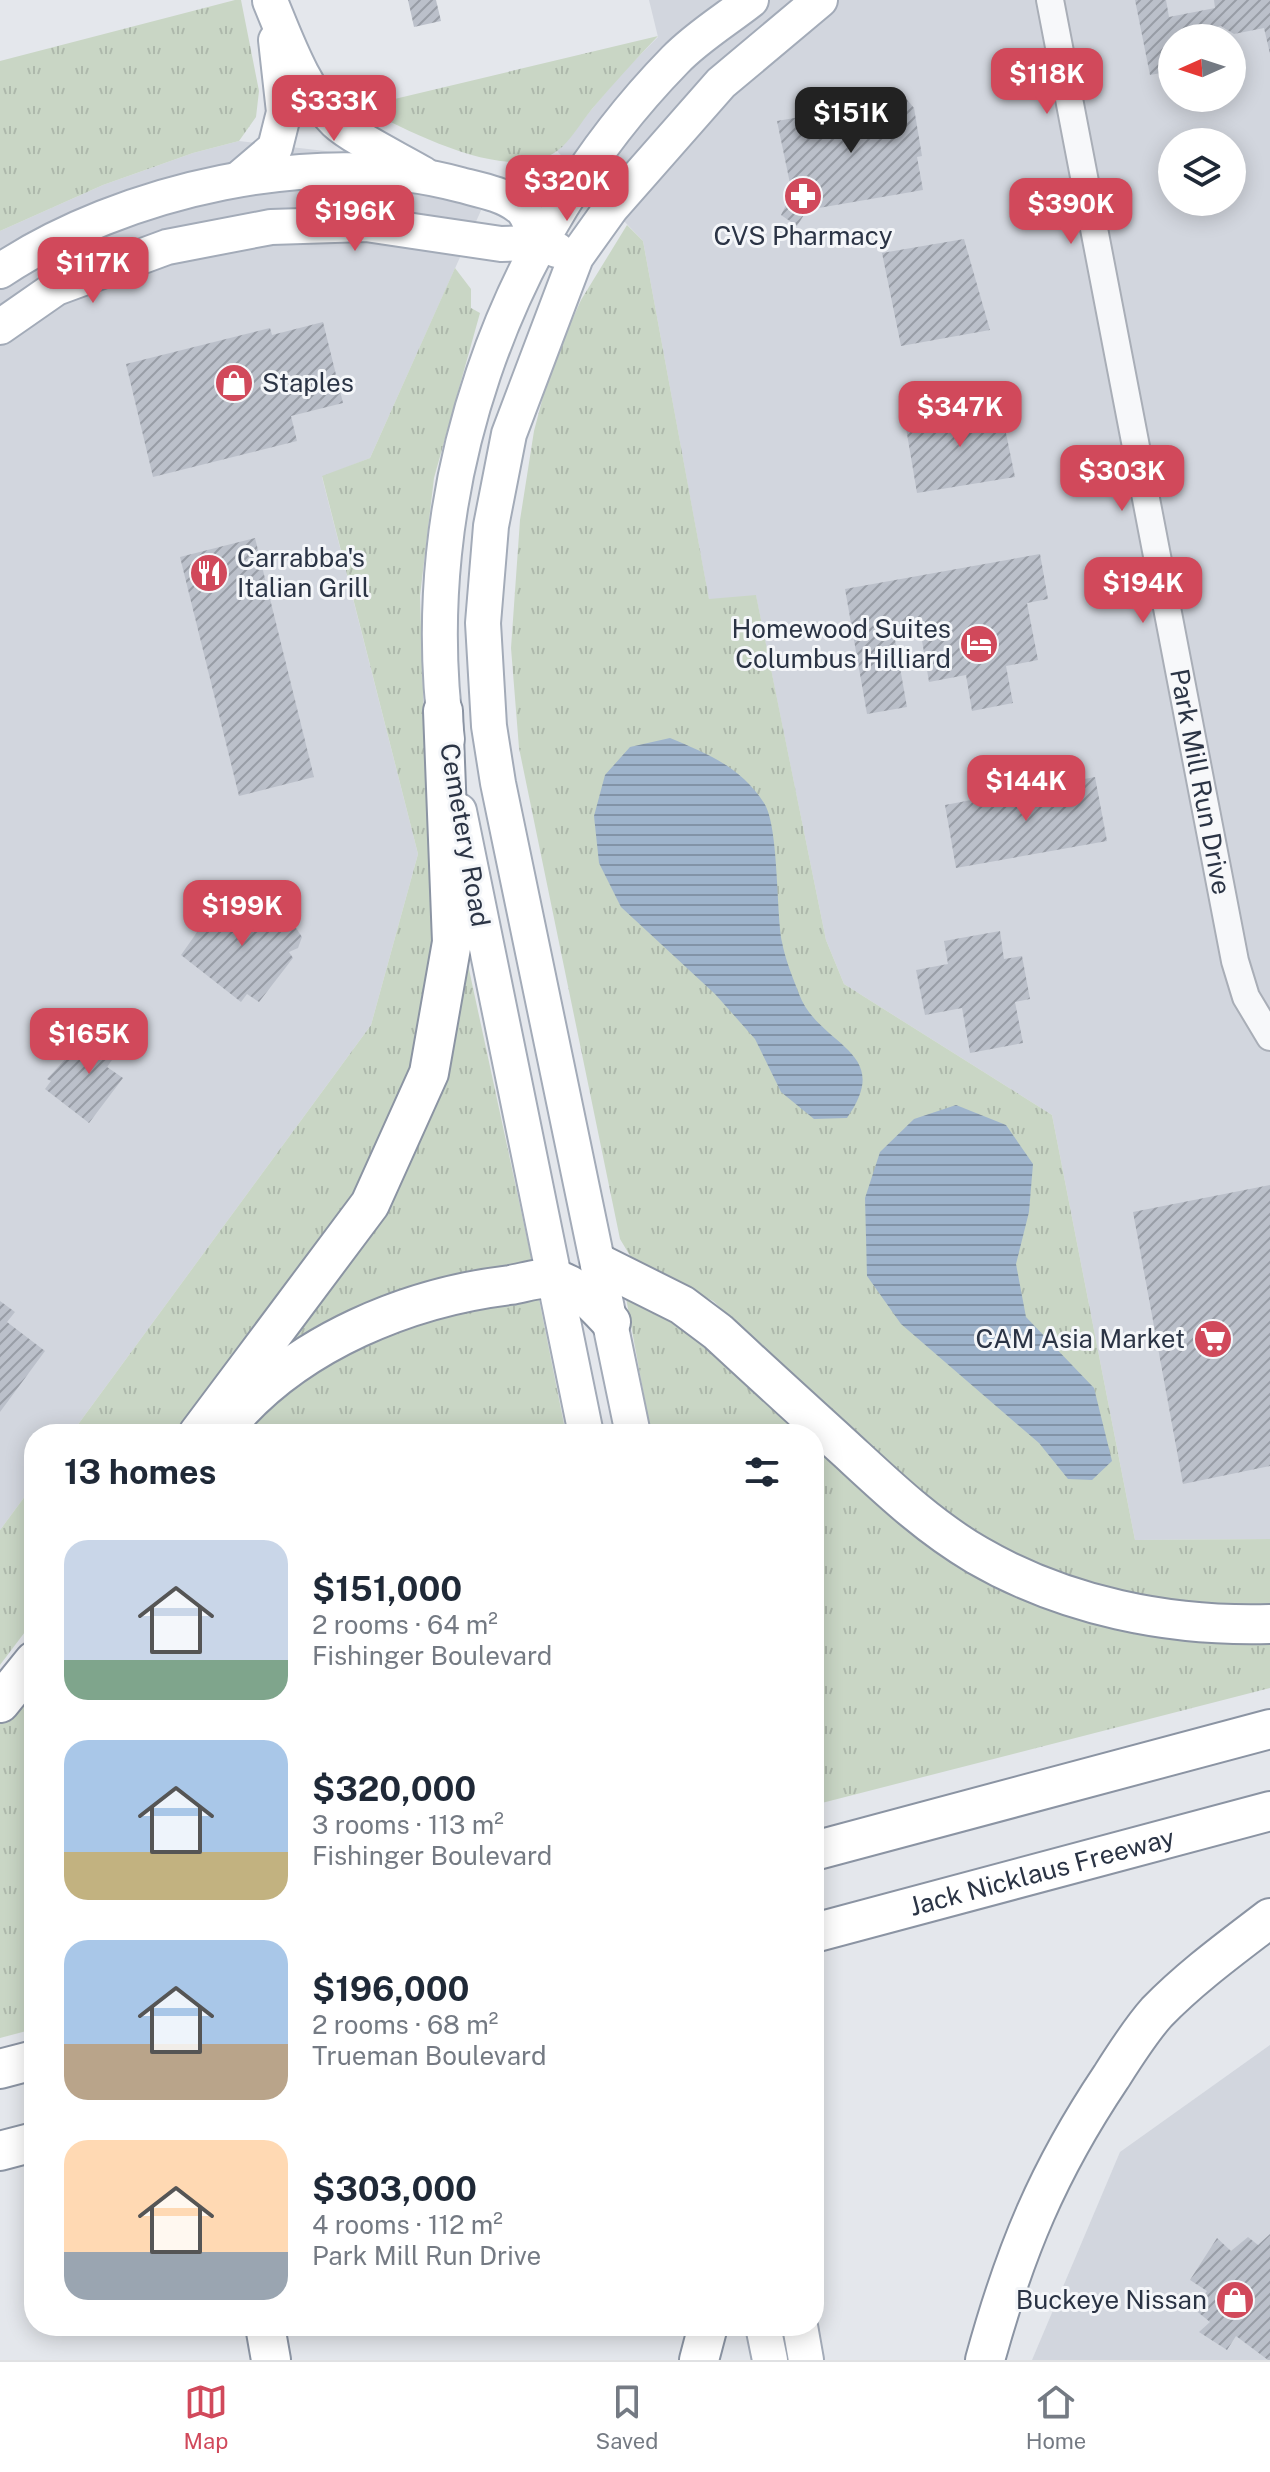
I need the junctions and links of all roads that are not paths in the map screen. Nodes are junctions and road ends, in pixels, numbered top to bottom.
1 (751, 0) edge
2 (820, 0) edge
3 (1050, 0) edge
4 (270, 1) edge
5 (424, 175) junction
6 (240, 178) junction
7 (538, 243) junction
8 (576, 257) junction
9 (0, 271) edge
10 (0, 327) edge
11 (443, 711) junction
12 (1270, 1037) edge
13 (600, 1264) junction
14 (553, 1279) junction
15 (611, 1322) junction
16 (205, 1424) edge
17 (229, 1424) edge
18 (584, 1424) edge
19 (631, 1424) edge
20 (819, 1424) edge
21 (824, 1428) edge
22 (1270, 1624) edge
23 (24, 1673) edge
24 (0, 1703) edge
25 (1270, 1729) edge
26 (1270, 1811) edge
27 (877, 1834) junction
28 (824, 1837) edge
29 (824, 1848) edge
30 (898, 1910) junction
31 (1270, 1918) edge
32 (824, 1930) edge
33 (824, 1943) edge
34 (24, 2063) edge
35 (0, 2069) edge
36 (24, 2145) edge
37 (0, 2151) edge
38 (267, 2336) edge
39 (705, 2336) edge
40 (765, 2336) edge
41 (802, 2336) edge
42 (271, 2360) edge
43 (699, 2360) edge
44 (770, 2360) edge
45 (806, 2360) edge
46 (985, 2360) edge

1 - 7 main road, Cemetery Road
2 - 8 main road, Cemetery Road
3 - 12 street, Park Mill Run Drive
4 - 5 main road
4 - 6 main road
5 - 6 main road
5 - 7 main road
6 - 9 main road
7 - 8 main road
7 - 10 main road
7 - 11 main road, Cemetery Road
8 - 13 main road, Cemetery Road
11 - 14 main road, Cemetery Road
11 - 16 highway
13 - 15 main road, Cemetery Road
13 - 20 highway
14 - 15 highway
14 - 17 highway
14 - 18 main road, Cemetery Road
15 - 19 main road, Cemetery Road
21 - 22 highway
23 - 24 highway
25 - 27 highway
26 - 30 highway, Jack Nicklaus Freeway
27 - 28 highway
27 - 29 highway
30 - 32 highway, Jack Nicklaus Freeway
30 - 33 highway
31 - 46 highway
34 - 35 highway
36 - 37 highway
38 - 42 highway
39 - 43 highway
40 - 44 main road
41 - 45 main road

